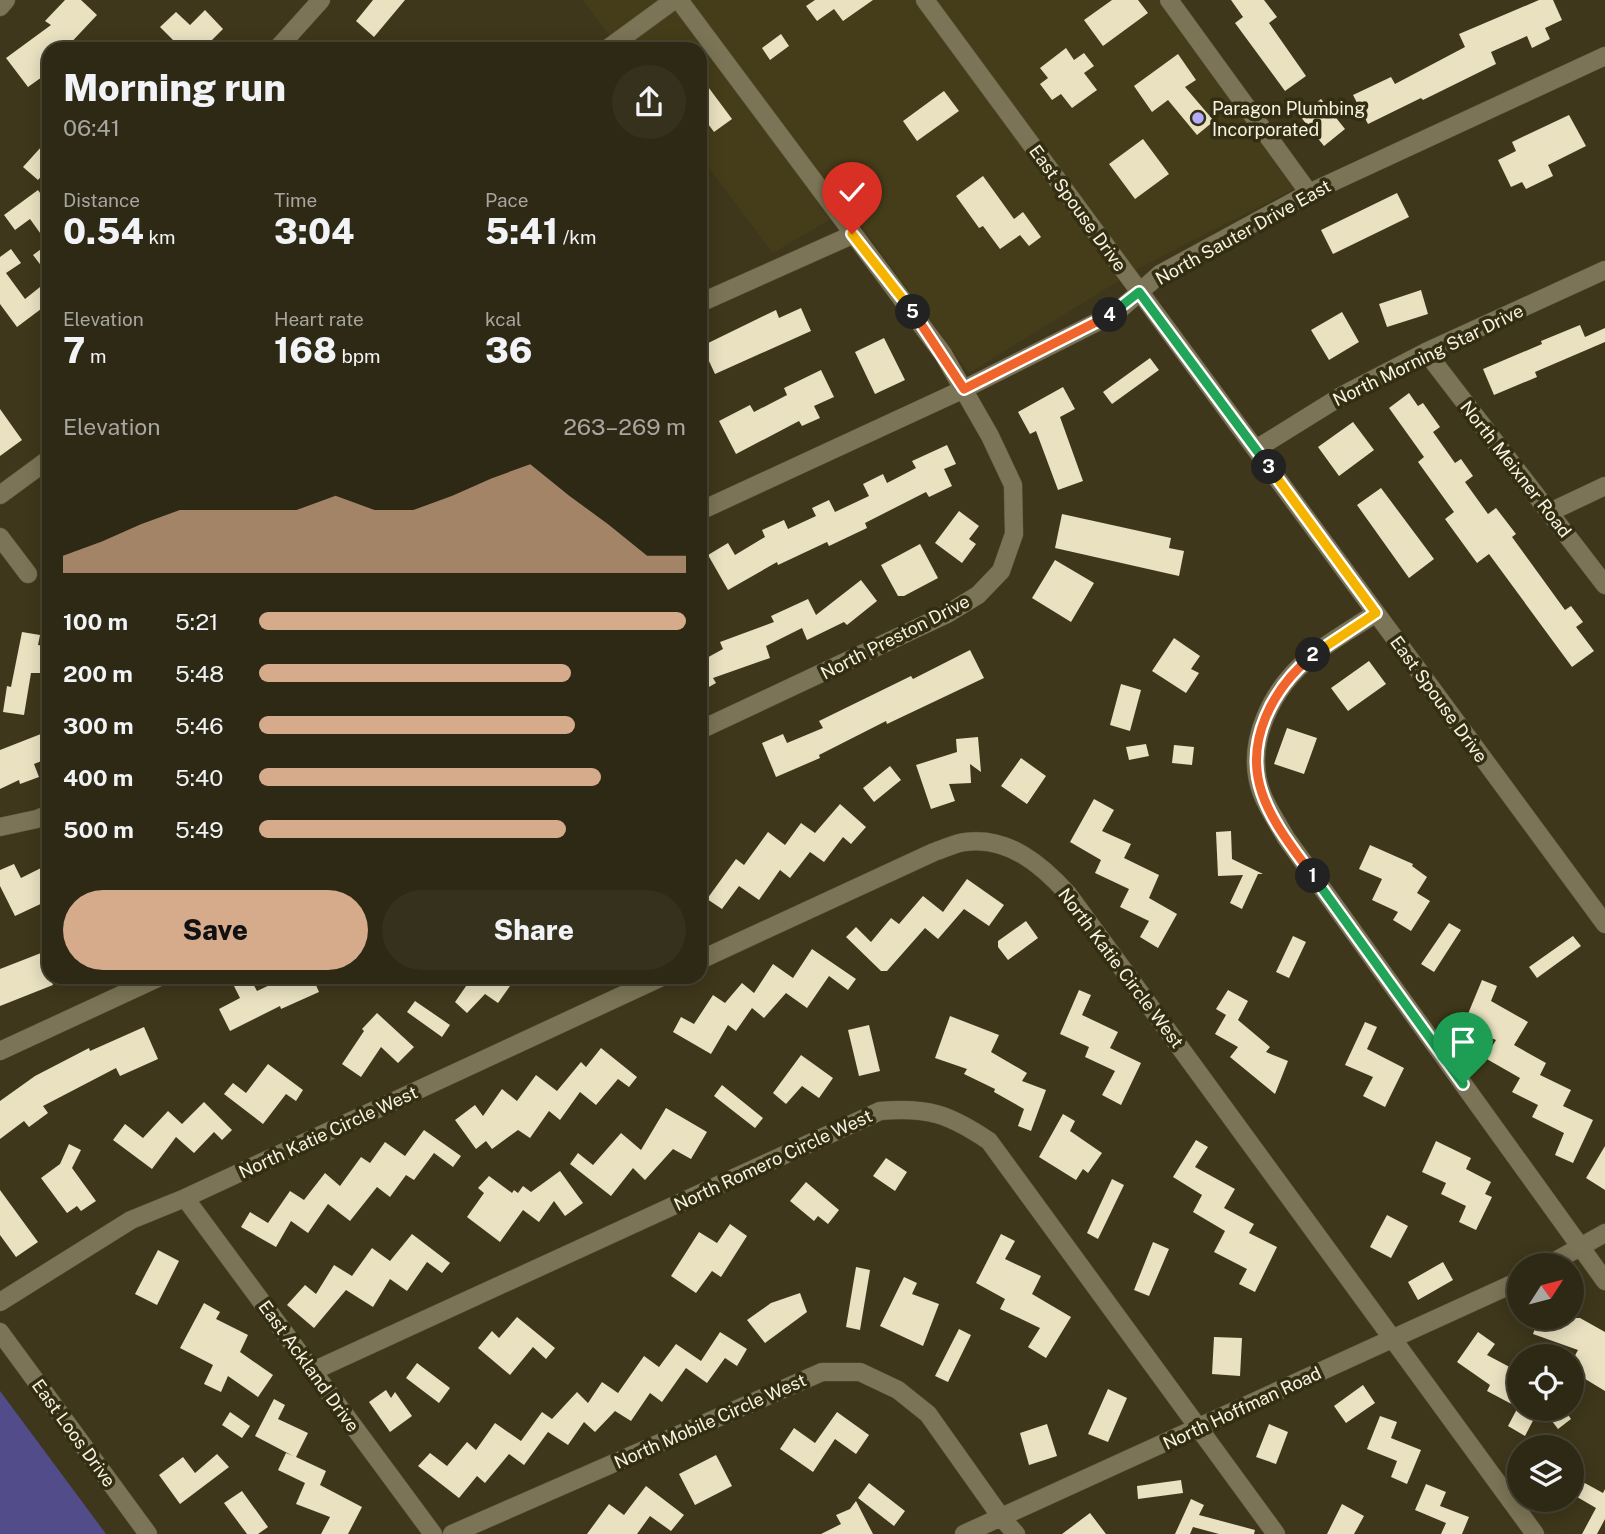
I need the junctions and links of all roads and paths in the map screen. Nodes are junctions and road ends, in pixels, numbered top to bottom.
1 (6, 0) edge
2 (321, 0) edge
3 (676, 0) edge
4 (925, 0) edge
5 (1169, 0) edge
6 (0, 7) edge
7 (283, 42) edge
8 (617, 42) edge
9 (1605, 56) edge
10 (1309, 193) junction
11 (852, 234) junction
12 (1605, 270) edge
13 (1139, 292) junction
14 (707, 300) edge
15 (1426, 352) junction
16 (964, 389) junction
17 (1256, 449) junction
18 (42, 464) edge
19 (1605, 485) edge
20 (0, 495) edge
21 (707, 508) edge
22 (1550, 512) junction
23 (0, 537) edge
24 (27, 574) dead end
25 (1605, 585) edge
26 (1376, 613) junction
27 (707, 727) edge
28 (42, 817) edge
29 (0, 827) edge
30 (1605, 924) edge
31 (707, 957) edge
32 (145, 984) edge
33 (647, 984) edge
34 (0, 1051) edge
35 (185, 1198) junction
36 (1605, 1233) edge
37 (1581, 1248) junction
38 (1571, 1253) edge
39 (1605, 1281) edge
40 (1507, 1287) edge
41 (0, 1302) edge
42 (0, 1332) edge
43 (1393, 1338) junction
44 (313, 1371) junction
45 (1198, 1429) junction
46 (1001, 1517) junction
47 (148, 1534) edge
48 (433, 1534) edge
49 (452, 1534) edge
50 (964, 1534) edge
51 (1016, 1534) edge
52 (1276, 1534) edge
53 (1535, 1534) edge

1 - 6 street
2 - 7 street
3 - 8 street
3 - 11 street, North Preston Drive
4 - 13 street, East Spouse Drive
5 - 10 street
9 - 10 street, North Sauter Drive East
10 - 13 street, North Sauter Drive East
11 - 14 street
11 - 16 street, North Preston Drive
12 - 15 street, North Morning Star Drive
13 - 16 street, North Sauter Drive East
13 - 17 street, East Spouse Drive
15 - 17 street, North Morning Star Drive
15 - 22 street, North Meixner Road
16 - 21 street, North Sauter Drive East
16 - 27 street, North Preston Drive
17 - 26 street, East Spouse Drive
18 - 20 street
19 - 22 street
22 - 25 street, North Meixner Road
23 - 24 street
26 - 30 street, East Spouse Drive
26 - 37 street
28 - 29 street
31 - 43 street, North Katie Circle West
32 - 34 street
33 - 35 street, North Katie Circle West
35 - 41 street, North Katie Circle West
35 - 44 street, East Ackland Drive
36 - 37 street
37 - 38 street
37 - 39 street
40 - 43 street, North Hoffman Road
42 - 47 street, East Loos Drive
43 - 45 street, North Hoffman Road
43 - 53 street, North Katie Circle West
44 - 45 street, North Romero Circle West
44 - 48 street, East Ackland Drive
45 - 46 street, North Hoffman Road
45 - 52 street, North Romero Circle West
46 - 49 street, North Mobile Circle West
46 - 50 street, North Hoffman Road
46 - 51 street, North Mobile Circle West

